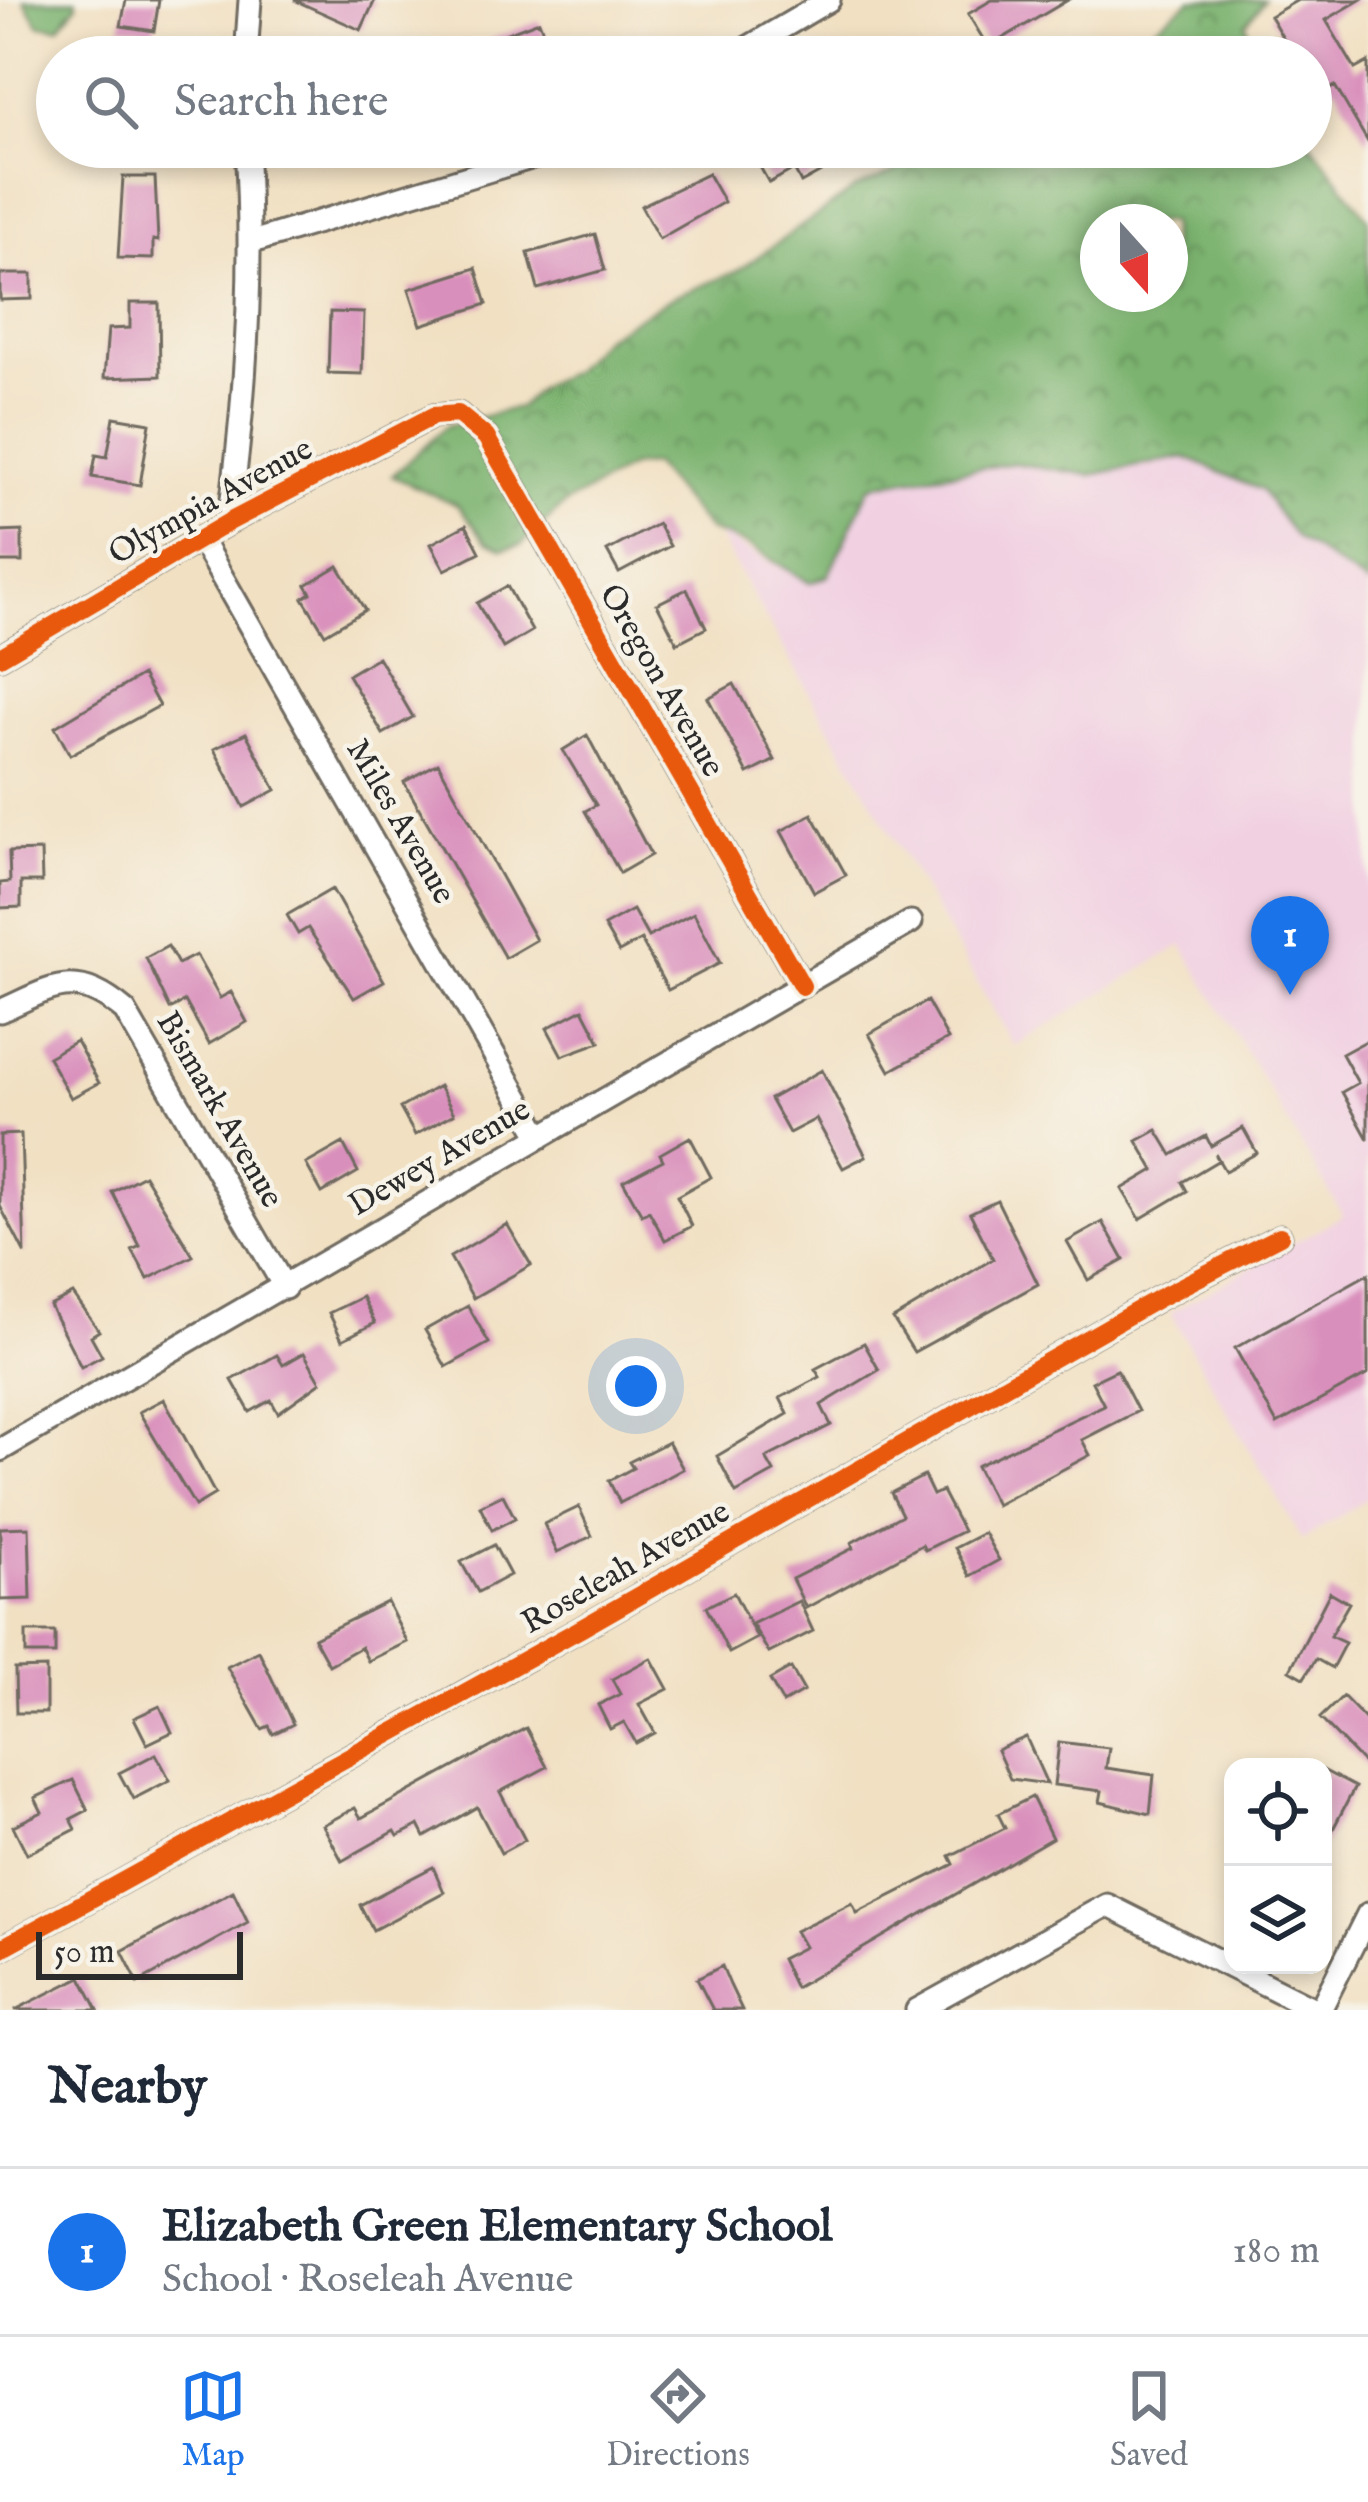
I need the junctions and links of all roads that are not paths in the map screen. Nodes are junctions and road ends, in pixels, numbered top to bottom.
1 (250, 0) edge
2 (829, 0) edge
3 (247, 36) edge
4 (768, 36) edge
5 (248, 168) edge
6 (497, 168) edge
7 (252, 242) junction
8 (458, 414) joint
9 (229, 521) junction
10 (201, 541) junction
11 (0, 657) edge
12 (911, 922) dead end
13 (802, 986) junction
14 (0, 1011) edge
15 (541, 1137) junction
16 (1280, 1236) dead end
17 (285, 1288) junction
18 (0, 1450) edge
19 (1368, 1914) edge
20 (0, 1949) edge
21 (917, 2010) edge
22 (1318, 2010) edge

1 - 3 street
2 - 4 street
5 - 7 street
6 - 7 street
7 - 9 street
8 - 9 street, Olympia Avenue
8 - 13 street, Oregon Avenue
9 - 10 street, Olympia Avenue
10 - 11 street, Olympia Avenue
10 - 15 street, Miles Avenue
12 - 13 street, Dewey Avenue
13 - 15 street, Dewey Avenue
14 - 17 street, Bismark Avenue
15 - 17 street, Dewey Avenue
16 - 20 street, Roseleah Avenue
17 - 18 street, Dewey Avenue
19 - 22 street
21 - 22 street

